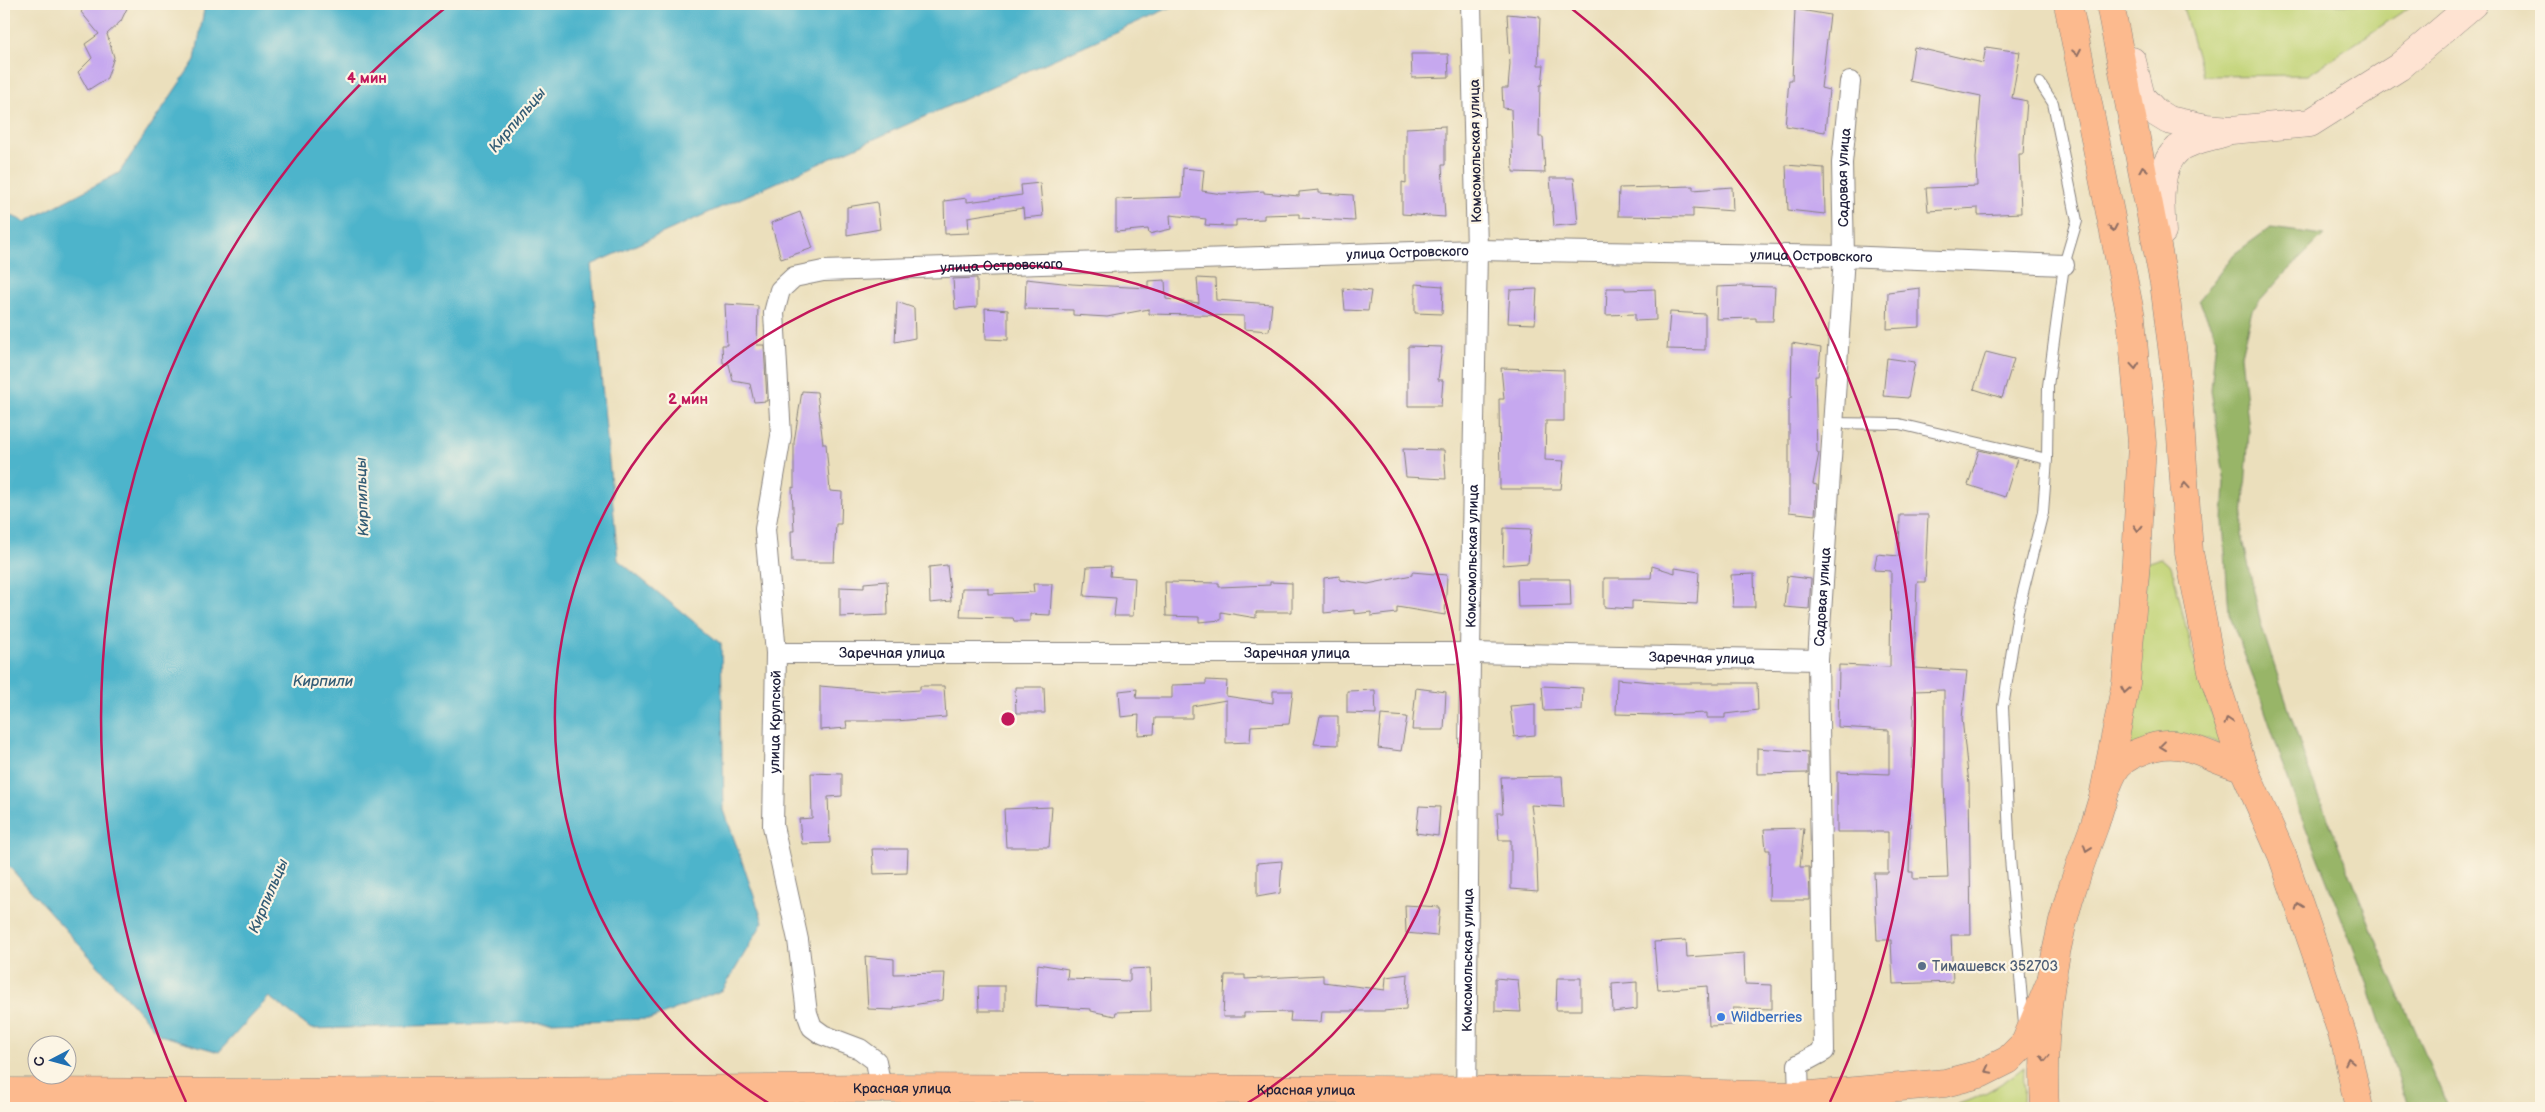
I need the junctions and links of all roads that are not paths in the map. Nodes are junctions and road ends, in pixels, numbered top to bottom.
1 (1471, 4) edge
2 (2068, 4) edge
3 (2110, 4) edge
4 (2118, 4) edge
5 (2474, 4) edge
6 (1850, 82) dead end
7 (2040, 83) dead end
8 (2231, 130) junction
9 (1477, 250) junction
10 (1844, 256) junction
11 (2064, 264) junction
12 (2164, 283) junction
13 (774, 313) joint
14 (1831, 423) junction
15 (2047, 459) junction
16 (776, 653) junction
17 (1470, 653) junction
18 (1818, 660) junction
19 (2243, 767) junction
20 (2102, 802) junction
21 (2053, 976) junction
22 (2025, 1043) junction
23 (882, 1088) junction
24 (4, 1092) edge
25 (1799, 1096) junction
26 (1466, 1099) edge
27 (1860, 1108) edge
28 (2045, 1108) edge
29 (2359, 1108) edge

1 - 9 street, Комсомольская улица
2 -> 20 main road
12 -> 3 main road
4 - 8 main road
5 - 8 main road
6 - 10 street, Садовая улица
7 - 11 lane
8 - 12 main road
9 - 10 street, улица Островского
9 - 13 street, улица Островского
9 - 17 street, Комсомольская улица
10 - 11 street, улица Островского
10 - 14 street, Садовая улица
11 - 15 lane
19 -> 12 main road
13 - 16 street, улица Крупской
14 - 15 lane
14 - 18 street, Садовая улица
15 - 22 lane
16 - 17 street, Заречная улица
16 - 23 street, улица Крупской
17 - 18 street, Заречная улица
17 - 26 street, Комсомольская улица
18 - 25 street, Садовая улица
19 -> 20 main road
29 -> 19 main road
20 -> 21 main road
21 - 22 main road
21 -> 28 main road
22 -> 25 main road
23 - 24 main road, Красная улица
23 - 26 main road, Красная улица
25 - 26 main road, Красная улица
25 - 27 main road

